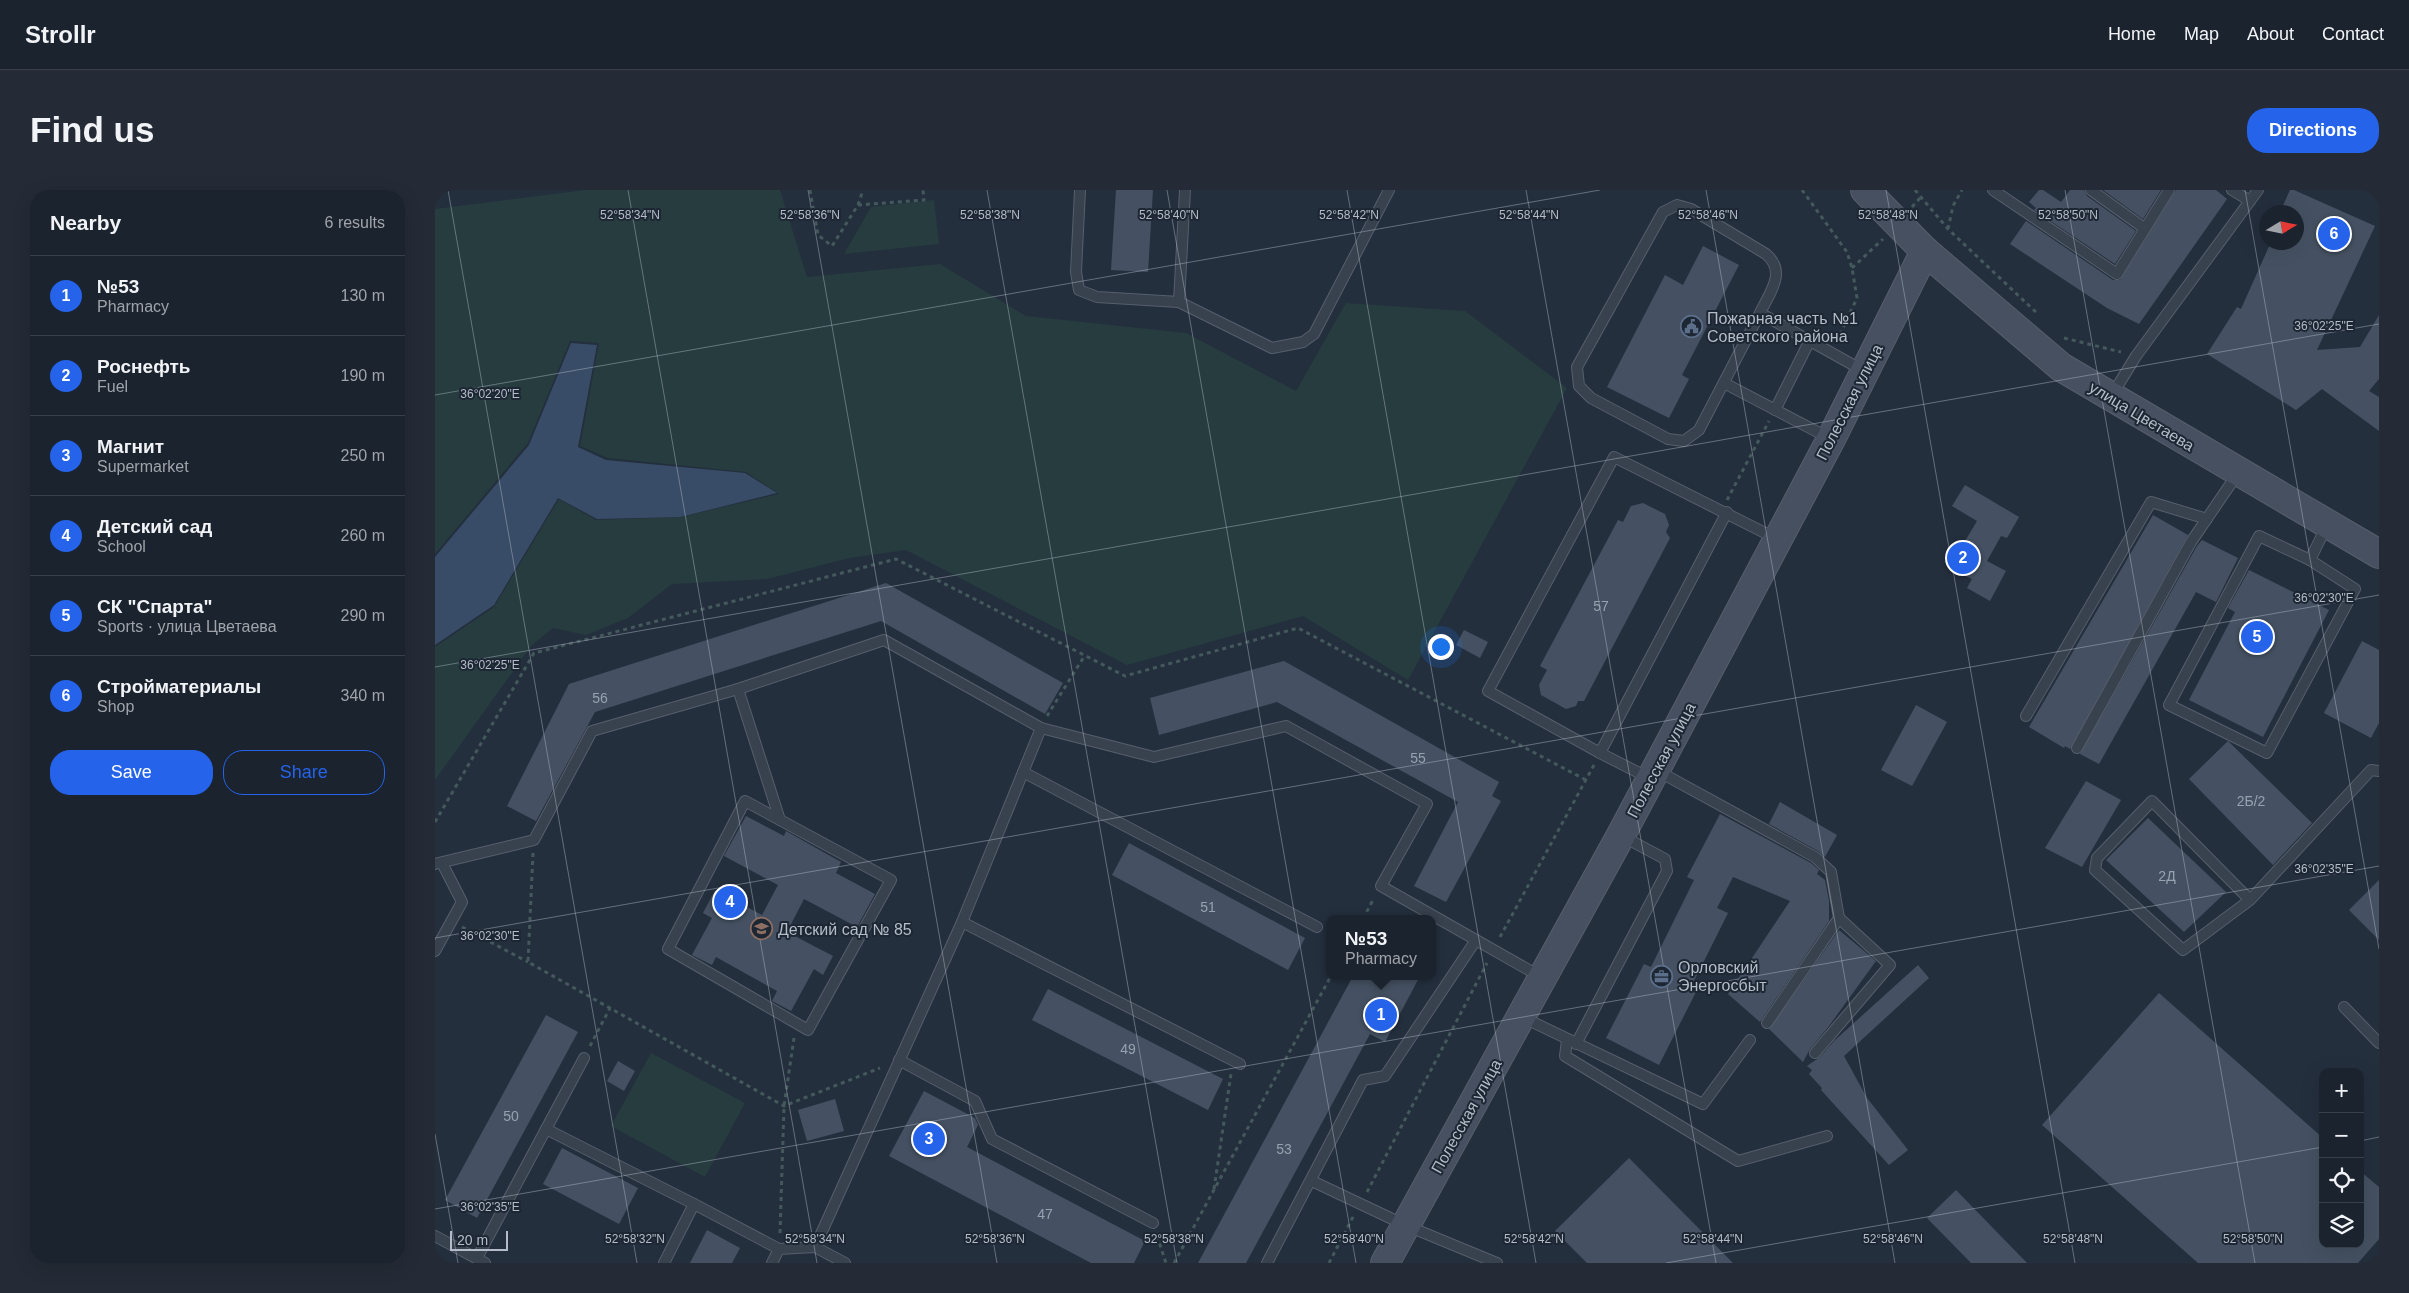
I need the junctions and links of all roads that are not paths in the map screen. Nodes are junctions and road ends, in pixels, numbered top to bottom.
1 (1080, 190) edge
2 (1185, 190) edge
3 (1389, 190) edge
4 (1865, 190) edge
5 (1993, 190) edge
6 (2091, 190) edge
7 (2169, 190) edge
8 (2231, 190) edge
9 (2258, 190) edge
10 (2250, 200) junction
11 (2144, 228) junction
12 (1925, 252) junction
13 (1179, 302) junction
14 (1760, 313) junction
15 (1809, 342) junction
16 (1865, 372) junction
17 (1724, 383) junction
18 (2110, 397) junction
19 (1775, 410) junction
20 (1831, 439) junction
21 (2238, 473) junction
22 (1724, 511) junction
23 (2207, 519) junction
24 (2327, 524) junction
25 (1778, 540) junction
26 (2379, 554) edge
27 (2310, 560) junction
28 (738, 688) junction
29 (2026, 716) dead end
30 (1041, 728) junction
31 (2077, 748) dead end
32 (1600, 753) junction
33 (2379, 770) edge
34 (1023, 772) junction
35 (1653, 774) junction
36 (780, 820) junction
37 (1621, 835) junction
38 (439, 863) edge
39 (2250, 900) junction
40 (1432, 915) edge
41 (1436, 917) edge
42 (1839, 918) junction
43 (962, 922) junction
44 (1317, 927) dead end
45 (1476, 940) junction
46 (435, 951) edge
47 (1542, 978) junction
48 (2344, 1007) dead end
49 (1521, 1017) junction
50 (1767, 1023) dead end
51 (1751, 1040) dead end
52 (1571, 1042) junction
53 (2379, 1043) edge
54 (1815, 1053) dead end
55 (584, 1058) road end
56 (899, 1060) junction
57 (1236, 1062) road end
58 (546, 1129) junction
59 (1827, 1136) dead end
60 (1312, 1181) junction
61 (694, 1204) junction
62 (1153, 1223) road end
63 (1405, 1225) junction
64 (435, 1236) edge
65 (815, 1247) junction
66 (779, 1249) junction
67 (1478, 1259) edge
68 (481, 1261) edge
69 (664, 1263) edge
70 (772, 1263) edge
71 (845, 1263) edge
72 (1267, 1263) edge
73 (1385, 1263) edge
74 (1497, 1263) edge

1 - 13 lane
2 - 13 lane
3 - 13 lane
4 - 12 street, улица Цветаева
5 - 11 lane
6 - 11 lane
7 - 11 lane
8 - 10 lane
9 - 10 lane
10 - 18 lane
12 - 16 street, Полесская улица
12 - 18 street, улица Цветаева
14 - 15 lane
14 - 17 lane
14 - 17 lane
15 - 16 lane
15 - 19 lane
16 - 20 street, Полесская улица
17 - 19 lane
18 - 21 street, улица Цветаева
19 - 20 lane
20 - 25 street, Полесская улица
21 - 23 lane
21 - 24 street, улица Цветаева
22 - 25 lane
22 - 32 lane
22 - 32 lane
23 - 29 lane
23 - 31 lane
24 - 26 street, улица Цветаева
24 - 27 lane
25 - 35 street, Полесская улица
27 - 27 lane
28 - 30 lane
28 - 36 lane
28 - 38 lane
30 - 34 lane
30 - 40 lane
32 - 35 lane
33 - 39 lane
34 - 43 lane
34 - 44 lane
35 - 37 street, Полесская улица
35 - 42 lane
36 - 36 lane
37 - 47 street, Полесская улица
37 - 52 lane
38 - 46 lane
39 - 39 lane
41 - 45 lane
42 - 50 lane
42 - 54 lane
43 - 56 lane
43 - 57 lane
45 - 47 lane
45 - 60 lane
47 - 49 street, Полесская улица
48 - 53 lane
49 - 52 lane
49 - 63 street, Полесская улица
51 - 52 lane
52 - 59 lane
55 - 58 lane
56 - 62 lane
56 - 65 lane
58 - 61 lane
58 - 68 lane
60 - 63 lane
60 - 72 lane
61 - 66 lane
61 - 69 lane
63 - 67 lane
63 - 73 street, Полесская улица
64 - 68 lane
65 - 66 lane
65 - 71 lane
66 - 70 lane
67 - 74 lane

